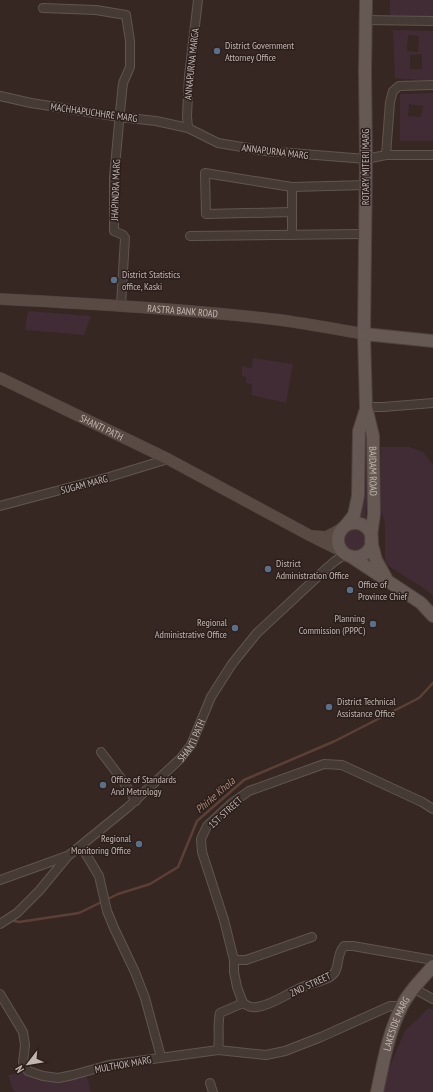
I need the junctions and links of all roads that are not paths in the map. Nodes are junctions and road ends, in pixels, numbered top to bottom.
1 (198, 0) edge
2 (366, 0) edge
3 (43, 8) dead end
4 (366, 20) junction
5 (433, 21) edge
6 (433, 85) edge
7 (0, 96) edge
8 (120, 117) junction
9 (188, 128) junction
10 (386, 155) junction
11 (433, 155) edge
12 (366, 159) junction
13 (366, 185) junction
14 (292, 187) junction
15 (292, 212) junction
16 (365, 234) junction
17 (292, 235) junction
18 (190, 236) dead end
19 (0, 299) edge
20 (121, 305) junction
21 (364, 334) junction
22 (433, 341) edge
23 (0, 378) edge
24 (433, 403) edge
25 (366, 407) junction
26 (168, 458) junction
27 (0, 506) edge
28 (343, 527) junction
29 (309, 535) junction
30 (371, 538) junction
31 (346, 554) junction
32 (393, 585) junction
33 (433, 616) edge
34 (101, 752) dead end
35 (136, 801) junction
36 (433, 809) edge
37 (81, 846) junction
38 (68, 856) junction
39 (0, 880) edge
40 (0, 924) edge
41 (312, 937) dead end
42 (234, 960) junction
43 (433, 960) edge
44 (433, 966) edge
45 (413, 988) junction
46 (0, 994) edge
47 (433, 999) edge
48 (243, 1003) junction
49 (401, 1006) junction
50 (218, 1050) junction
51 (161, 1057) junction
52 (210, 1082) dead end
53 (213, 1092) edge
54 (377, 1092) edge

1 - 9 street, ANNAPURNA MARGA
2 - 4 main road, ROTARY MITERI MARG
3 - 8 street
4 - 5 street
4 - 12 main road, ROTARY MITERI MARG
6 - 10 street
7 - 8 street, MACHHAPUCHHRE MARG
8 - 9 street, MACHHAPUCHHRE MARG
8 - 20 street, JHAPINDRA MARG
9 - 12 street, ANNAPURNA MARG
10 - 11 street, ANNAPURNA MARG
10 - 12 street, ANNAPURNA MARG
12 - 13 main road, ROTARY MITERI MARG
13 - 14 street
13 - 16 main road, ROTARY MITERI MARG
14 - 15 street
14 - 15 street
15 - 17 street
16 - 17 street
16 - 21 main road, ROTARY MITERI MARG
17 - 18 street
19 - 20 main road, RASTRA BANK ROAD
20 - 21 main road, RASTRA BANK ROAD
21 - 22 main road
21 - 25 main road, BAIDAM ROAD
23 - 26 main road, SHANTI PATH
24 - 25 street
25 - 28 main road, BAIDAM ROAD
25 - 30 main road, BAIDAM ROAD
26 - 27 street, SUGAM MARG
26 - 29 main road, SHANTI PATH
28 - 29 main road, SHANTI PATH
28 - 30 main road
28 - 31 main road
29 - 31 main road, SHANTI PATH
30 - 31 main road
30 - 32 main road, BAIDAM ROAD
31 - 32 main road, BAIDAM ROAD
31 - 35 street, SHANTI PATH
32 - 33 main road, BAIDAM ROAD
34 - 35 street
35 - 37 street, SHANTI PATH
36 - 42 street, 1ST STREET
37 - 38 street, SHANTI PATH
37 - 51 street
38 - 39 street
38 - 40 street, SHANTI PATH
41 - 42 street
42 - 48 street, 1ST STREET
43 - 48 street, 2ND STREET
44 - 45 main road, LAKESIDE MARG
45 - 47 street
45 - 49 main road, LAKESIDE MARG
46 - 51 street, MULTHOK MARG
48 - 50 street
49 - 50 street, MULTHOK MARG
49 - 54 main road, LAKESIDE MARG
50 - 51 street, MULTHOK MARG
52 - 53 street

